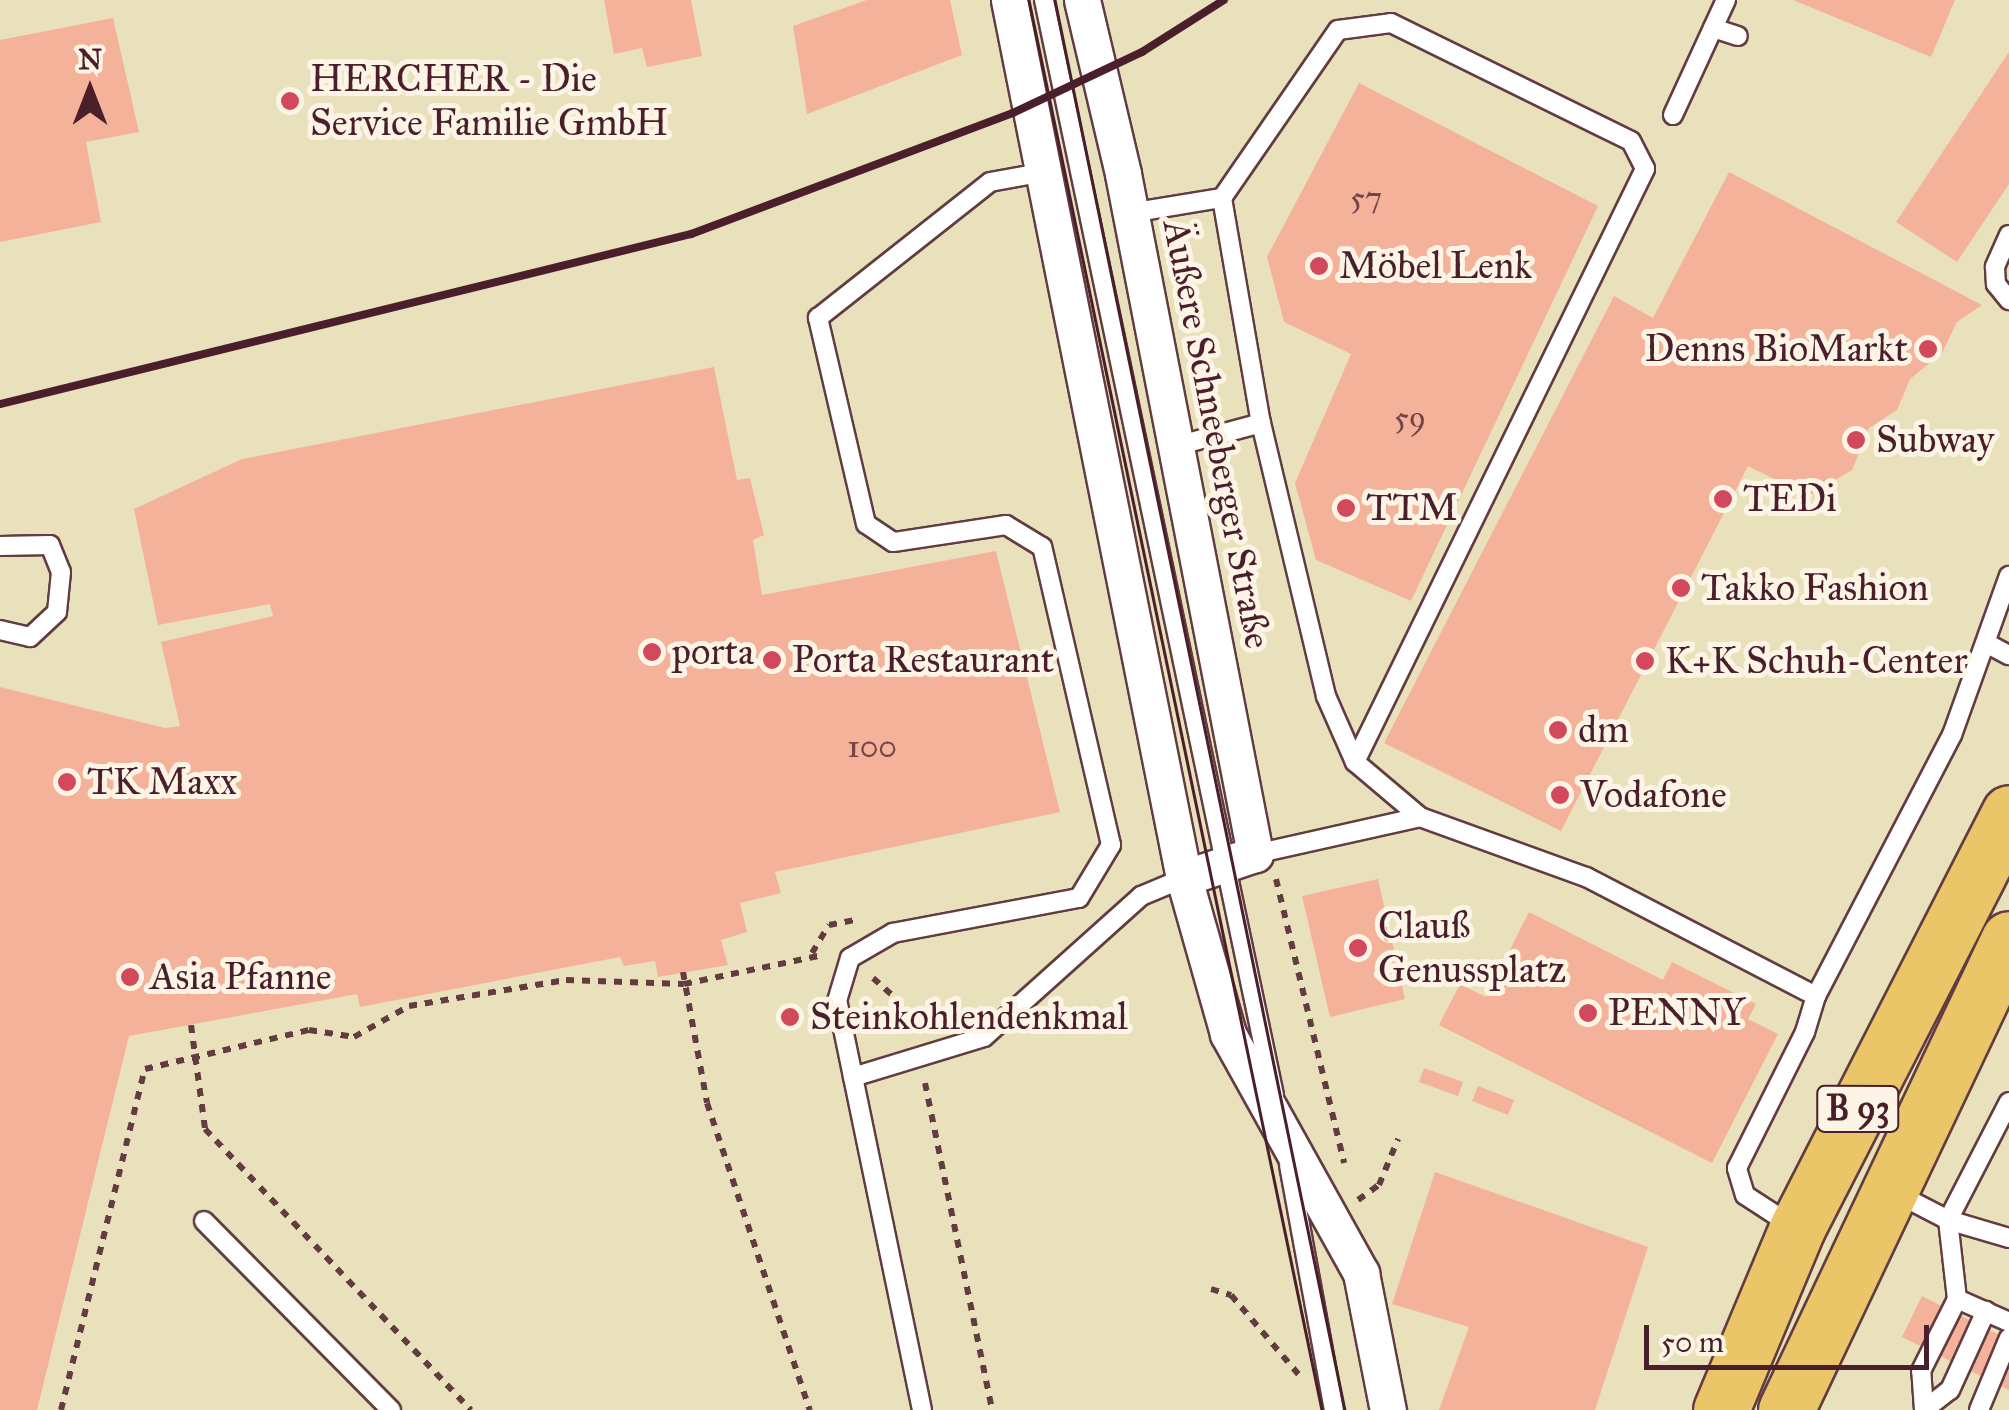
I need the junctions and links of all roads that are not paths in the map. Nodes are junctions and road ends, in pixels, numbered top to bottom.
1 (1009, 0) edge
2 (1044, 0) edge
3 (1082, 0) edge
4 (1726, 0) edge
5 (1713, 28) junction
6 (1738, 36) dead end
7 (1673, 115) dead end
8 (1045, 172) junction
9 (1222, 198) junction
10 (1130, 213) junction
11 (2009, 236) edge
12 (2009, 300) edge
13 (1261, 423) junction
14 (1176, 446) junction
15 (0, 546) edge
16 (2009, 576) edge
17 (0, 630) edge
18 (1986, 643) junction
19 (2009, 655) edge
20 (1356, 762) junction
21 (2009, 813) edge
22 (1420, 818) junction
23 (1250, 856) junction
24 (1184, 878) junction
25 (2009, 940) edge
26 (1816, 996) junction
27 (853, 1077) junction
28 (2009, 1102) edge
29 (1281, 1126) junction
30 (1887, 1188) junction
31 (1948, 1220) junction
32 (204, 1221) dead end
33 (1797, 1228) junction
34 (2009, 1238) edge
35 (1958, 1298) junction
36 (1986, 1311) junction
37 (2009, 1322) edge
38 (2009, 1338) edge
39 (392, 1410) edge
40 (922, 1410) edge
41 (1334, 1410) edge
42 (1388, 1410) edge
43 (1721, 1410) edge
44 (1786, 1410) edge
45 (1978, 1410) edge

1 - 8 street, Äußere Schneeberger Straße
2 - 23 lane, Äußere Schneeberger Straße
3 - 10 street, Äußere Schneeberger Straße
4 - 5 lane
5 - 6 lane
5 - 7 lane
8 - 24 street, Äußere Schneeberger Straße
8 - 27 lane
9 - 10 lane
9 - 13 lane
9 - 20 lane
10 - 14 street, Äußere Schneeberger Straße
11 - 12 lane
13 - 14 lane
13 - 20 lane
14 - 23 street, Äußere Schneeberger Straße
15 - 17 lane
16 - 18 lane
18 - 19 lane
18 - 26 lane
20 - 22 lane
21 - 33 main road, B 93
22 - 23 lane
22 - 26 lane
23 - 24 street
23 - 29 lane, Äußere Schneeberger Straße
24 - 27 lane
24 - 29 street, Äußere Schneeberger Straße
25 - 30 main road, B 93
26 - 33 lane
27 - 40 lane
28 - 31 lane
29 - 41 lane, Äußere Schneeberger Straße
29 - 42 street, Äußere Schneeberger Straße
30 - 31 lane
30 - 44 main road, B 93
31 - 34 lane
31 - 35 lane
32 - 39 lane
33 - 43 main road, B 93
35 - 36 lane
35 - 36 lane
36 - 37 lane
38 - 45 lane

